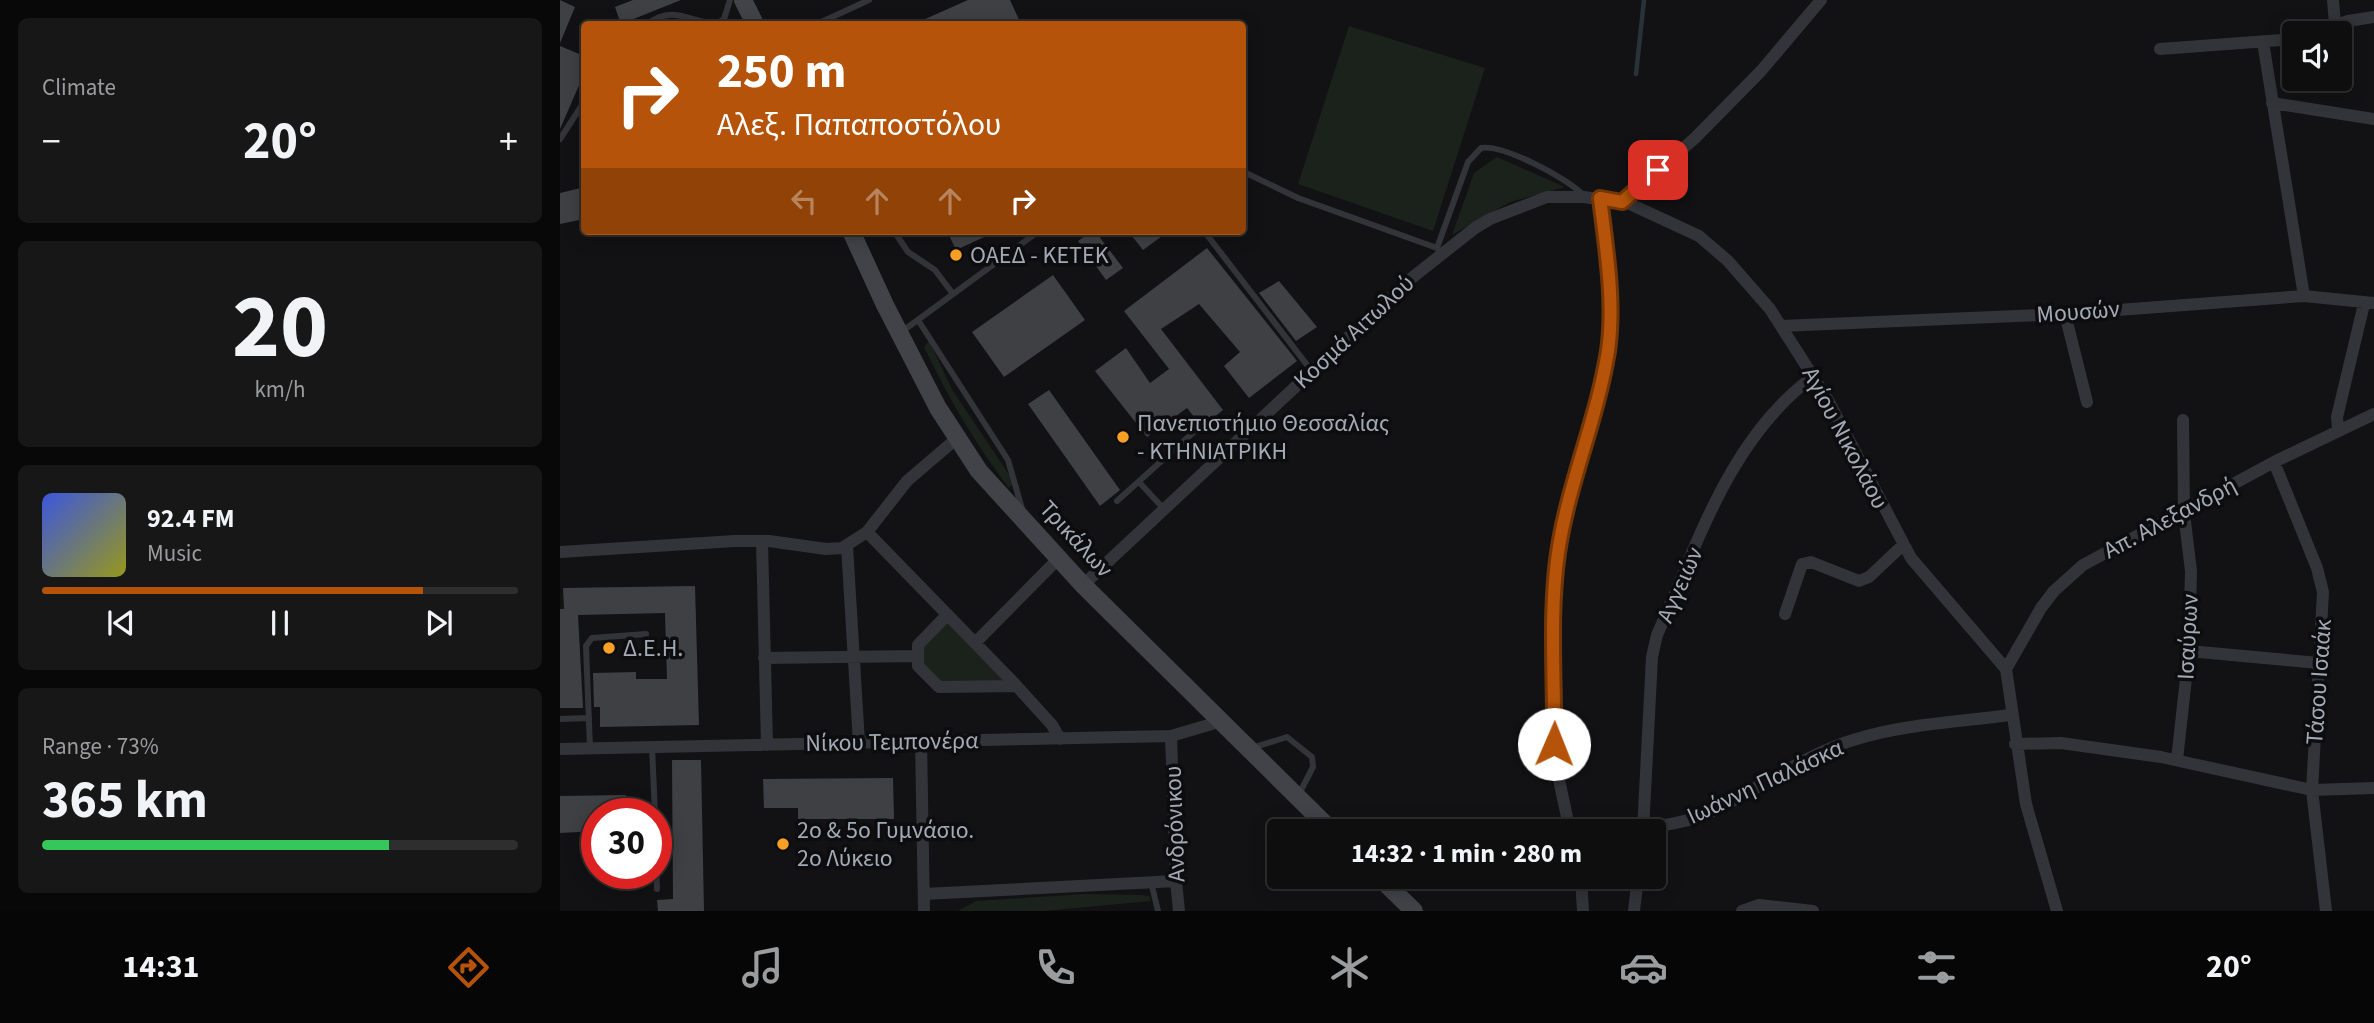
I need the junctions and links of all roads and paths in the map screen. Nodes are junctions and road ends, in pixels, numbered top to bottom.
1 (730, 0) edge
2 (743, 0) edge
3 (869, 0) edge
4 (1821, 0) edge
5 (2333, 0) edge
6 (2374, 17) edge
7 (652, 21) edge
8 (701, 21) edge
9 (719, 21) edge
10 (754, 21) edge
11 (824, 21) edge
12 (2335, 21) edge
13 (2352, 21) edge
14 (2282, 40) edge
15 (2263, 41) junction
16 (2160, 49) dead end
17 (2273, 103) junction
18 (581, 107) edge
19 (2374, 119) edge
20 (560, 139) edge
21 (1246, 173) edge
22 (1584, 197) junction
23 (1600, 198) junction
24 (1622, 202) junction
25 (853, 235) edge
26 (897, 235) edge
27 (1034, 235) edge
28 (1207, 235) edge
29 (1439, 250) junction
30 (953, 294) junction
31 (2304, 296) junction
32 (2369, 304) edge
33 (2065, 314) junction
34 (918, 320) junction
35 (1781, 327) junction
36 (900, 334) junction
37 (1311, 370) junction
38 (1814, 376) junction
39 (2087, 402) dead end
40 (2374, 414) edge
41 (2183, 420) dead end
42 (2339, 429) junction
43 (1196, 430) dead end
44 (956, 439) junction
45 (2274, 462) junction
46 (1139, 482) junction
47 (1117, 501) dead end
48 (1164, 509) junction
49 (2184, 513) junction
50 (1025, 521) junction
51 (867, 532) junction
52 (762, 541) junction
53 (1903, 545) junction
54 (847, 546) junction
55 (560, 552) edge
56 (1059, 558) junction
57 (1083, 585) junction
58 (1785, 614) dead end
59 (947, 615) junction
60 (646, 634) dead end
61 (975, 643) junction
62 (2189, 651) junction
63 (855, 656) junction
64 (918, 656) junction
65 (764, 658) junction
66 (2319, 663) junction
67 (2006, 669) junction
68 (1016, 686) junction
69 (2010, 715) junction
70 (589, 718) junction
71 (560, 719) edge
72 (1222, 721) junction
73 (1171, 736) junction
74 (1060, 739) junction
75 (921, 741) junction
76 (859, 743) junction
77 (2015, 744) junction
78 (767, 745) junction
79 (652, 747) junction
80 (590, 748) junction
81 (1251, 748) junction
82 (560, 749) edge
83 (2177, 760) junction
84 (2374, 788) edge
85 (2312, 790) junction
86 (1298, 797) junction
87 (654, 798) edge
88 (1320, 819) edge
89 (1567, 819) edge
90 (1644, 819) edge
91 (1666, 826) edge
92 (1176, 881) junction
93 (1152, 882) junction
94 (1392, 889) edge
95 (1582, 889) edge
96 (1637, 889) edge
97 (924, 894) junction
98 (924, 911) edge
99 (1158, 911) edge
100 (1180, 911) edge
101 (1415, 911) edge
102 (1583, 911) edge
103 (1634, 911) edge
104 (1742, 911) edge
105 (1813, 911) edge
106 (2057, 911) edge
107 (2326, 911) edge

1 - 9 lane
2 - 10 main road
3 - 11 lane
4 - 24 street
5 - 12 street
6 - 13 street
7 - 8 lane
14 - 15 street
15 - 16 street
15 - 17 street
17 - 19 street
17 - 31 street
18 - 20 lane
21 - 29 lane
22 - 23 street, Αγίου Νικολάου
22 - 29 street, Αγίου Νικολάου
22 - 29 lane
23 - 24 street, Αγίου Νικολάου
23 - 89 street
24 - 35 street, Αγίου Νικολάου
25 - 36 main road, Τρικάλων
26 - 30 lane
27 - 30 lane
28 - 37 lane
29 - 37 street, Κοσμά Αιτωλού
30 - 34 lane
31 - 32 street, Μουσών
31 - 33 street, Μουσών
32 - 42 street
33 - 35 street, Μουσών
33 - 39 street
34 - 36 lane
34 - 50 lane
35 - 38 street, Αγίου Νικολάου
36 - 44 main road, Τρικάλων
37 - 48 street, Κοσμά Αιτωλού
38 - 53 street, Αγίου Νικολάου
38 - 90 street, Αγγειών
40 - 42 street, Απ. Αλεξανδρή
41 - 49 street, Ισαύρων
42 - 45 street, Απ. Αλεξανδρή
43 - 46 lane
44 - 50 main road, Τρικάλων
44 - 51 street
45 - 49 street, Απ. Αλεξανδρή
45 - 66 street, Τάσου Ισαάκ
46 - 47 lane
46 - 48 lane
48 - 57 street, Κοσμά Αιτωλού
49 - 62 street, Ισαύρων
49 - 67 street, Απ. Αλεξανδρή
50 - 56 main road, Τρικάλων
51 - 54 street
51 - 59 street
52 - 54 street
52 - 55 street
52 - 65 street
53 - 58 street
53 - 67 street, Αγίου Νικολάου
54 - 63 street
56 - 57 main road, Τρικάλων
56 - 61 street
57 - 72 main road, Τρικάλων
59 - 61 street
59 - 64 street
60 - 70 lane
61 - 68 street
62 - 66 street
62 - 83 street, Ισαύρων
63 - 64 street
63 - 65 street
63 - 76 street
64 - 68 street
65 - 78 street
66 - 85 street, Τάσου Ισαάκ
67 - 69 street
68 - 74 street
69 - 77 street
69 - 91 street, Ιωάννη Παλάσκα
70 - 71 lane
70 - 80 lane
72 - 73 street, Νίκου Τεμπονέρα
72 - 81 main road, Τρικάλων
73 - 74 street, Νίκου Τεμπονέρα
73 - 92 street, Ανδρόνικου
74 - 75 street, Νίκου Τεμπονέρα
75 - 76 street, Νίκου Τεμπονέρα
75 - 97 street
76 - 78 street, Νίκου Τεμπονέρα
77 - 83 street
77 - 106 street
78 - 79 street, Νίκου Τεμπονέρα
79 - 80 street, Νίκου Τεμπονέρα
79 - 87 lane
80 - 82 street, Νίκου Τεμπονέρα
81 - 86 main road, Τρικάλων
81 - 86 lane
83 - 85 street
84 - 85 street
85 - 107 street, Τάσου Ισαάκ
86 - 88 main road, Τρικάλων
92 - 93 street
92 - 100 street, Ανδρόνικου
93 - 97 street
93 - 99 lane
94 - 101 main road
95 - 102 street
96 - 103 street
97 - 98 street
104 - 105 street

